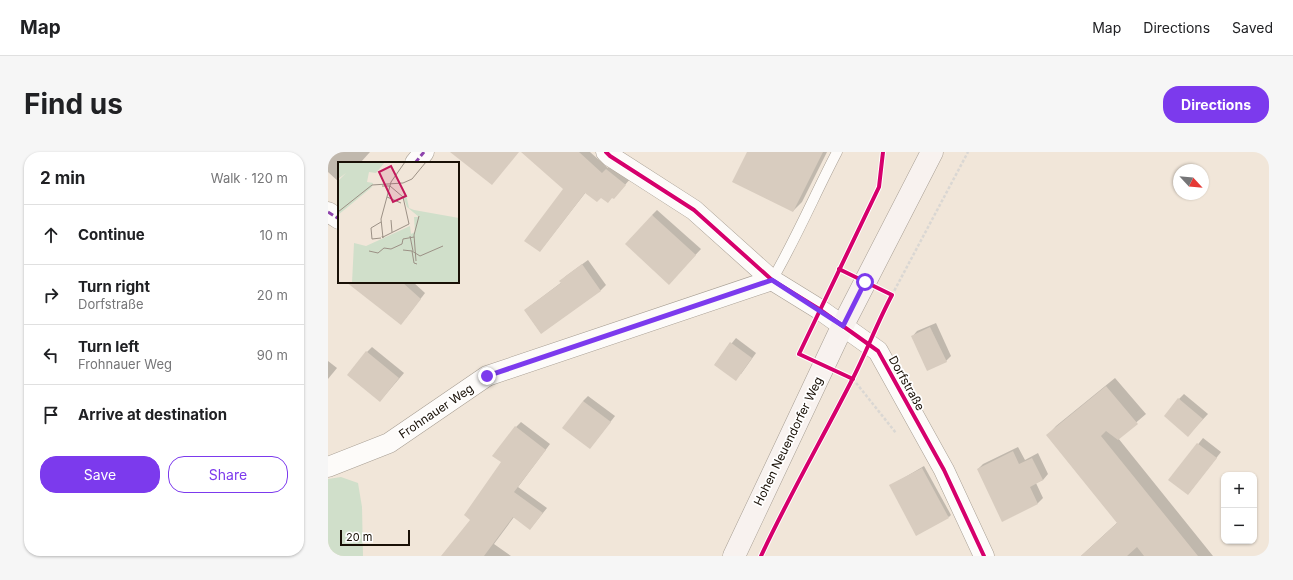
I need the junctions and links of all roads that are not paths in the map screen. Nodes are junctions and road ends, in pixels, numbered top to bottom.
1 (424, 152) edge
2 (606, 152) edge
3 (837, 152) edge
4 (932, 152) edge
5 (416, 162) edge
6 (328, 212) edge
7 (338, 218) edge
8 (772, 280) junction
9 (843, 326) junction
10 (328, 467) edge
11 (734, 556) edge
12 (984, 556) edge

1 - 5 street
2 - 8 street, Dorfstraße
3 - 8 lane
4 - 9 main road, Hohen Neuendorfer Weg
6 - 7 street
8 - 9 street, Dorfstraße
8 - 10 street, Frohnauer Weg
9 - 11 main road, Hohen Neuendorfer Weg
9 - 12 street, Dorfstraße

